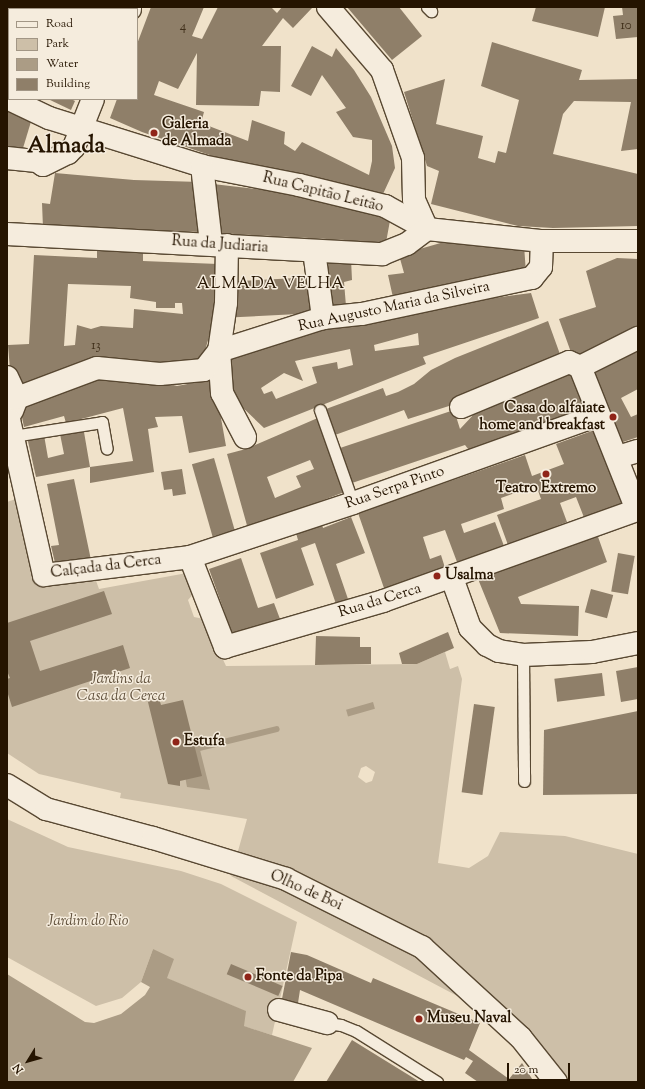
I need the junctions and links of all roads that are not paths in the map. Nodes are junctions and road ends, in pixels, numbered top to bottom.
1 (328, 7) edge
2 (11, 100) edge
3 (93, 100) edge
4 (82, 127) junction
5 (7, 158) edge
6 (202, 166) junction
7 (427, 229) junction
8 (7, 234) edge
9 (542, 241) junction
10 (638, 241) edge
11 (219, 244) junction
12 (314, 251) junction
13 (323, 318) junction
14 (638, 338) edge
15 (219, 351) junction
16 (580, 367) junction
17 (7, 377) edge
18 (17, 398) junction
19 (461, 407) dead end
20 (320, 410) dead end
21 (599, 415) junction
22 (10, 426) edge
23 (245, 437) dead end
24 (107, 449) dead end
25 (628, 454) edge
26 (353, 503) junction
27 (190, 556) junction
28 (452, 578) junction
29 (638, 643) edge
30 (523, 655) junction
31 (524, 781) dead end
32 (7, 785) edge
33 (279, 1010) dead end
34 (327, 1022) joint
35 (438, 1082) edge
36 (556, 1082) edge

1 - 7 street
2 - 4 street, Rua Capitão Leitão
3 - 4 street
4 - 5 street
4 - 6 street, Rua Capitão Leitão
6 - 7 street, Rua Capitão Leitão
6 - 11 street
7 - 9 street, Rua Capitão Leitão
7 - 12 street, Rua da Judiaria
8 - 11 street, Rua da Judiaria
9 - 10 street, Rua Capitão Leitão
9 - 13 street, Rua Augusto Maria da Silveira
11 - 12 street, Rua da Judiaria
11 - 15 street
12 - 13 street
13 - 15 street, Rua Augusto Maria da Silveira
14 - 16 street
15 - 18 street
15 - 23 street
16 - 19 street
16 - 21 street
17 - 18 street
18 - 22 street
20 - 26 lane
21 - 25 street
21 - 26 street, Rua Serpa Pinto
22 - 24 lane
22 - 27 street, Calçada da Cerca
25 - 28 street, Rua da Cerca
26 - 27 street, Rua Serpa Pinto
27 - 28 street, Rua da Cerca
28 - 30 street
29 - 30 street
30 - 31 lane
32 - 36 street, Olho de Boi
33 - 34 street
34 - 35 lane

